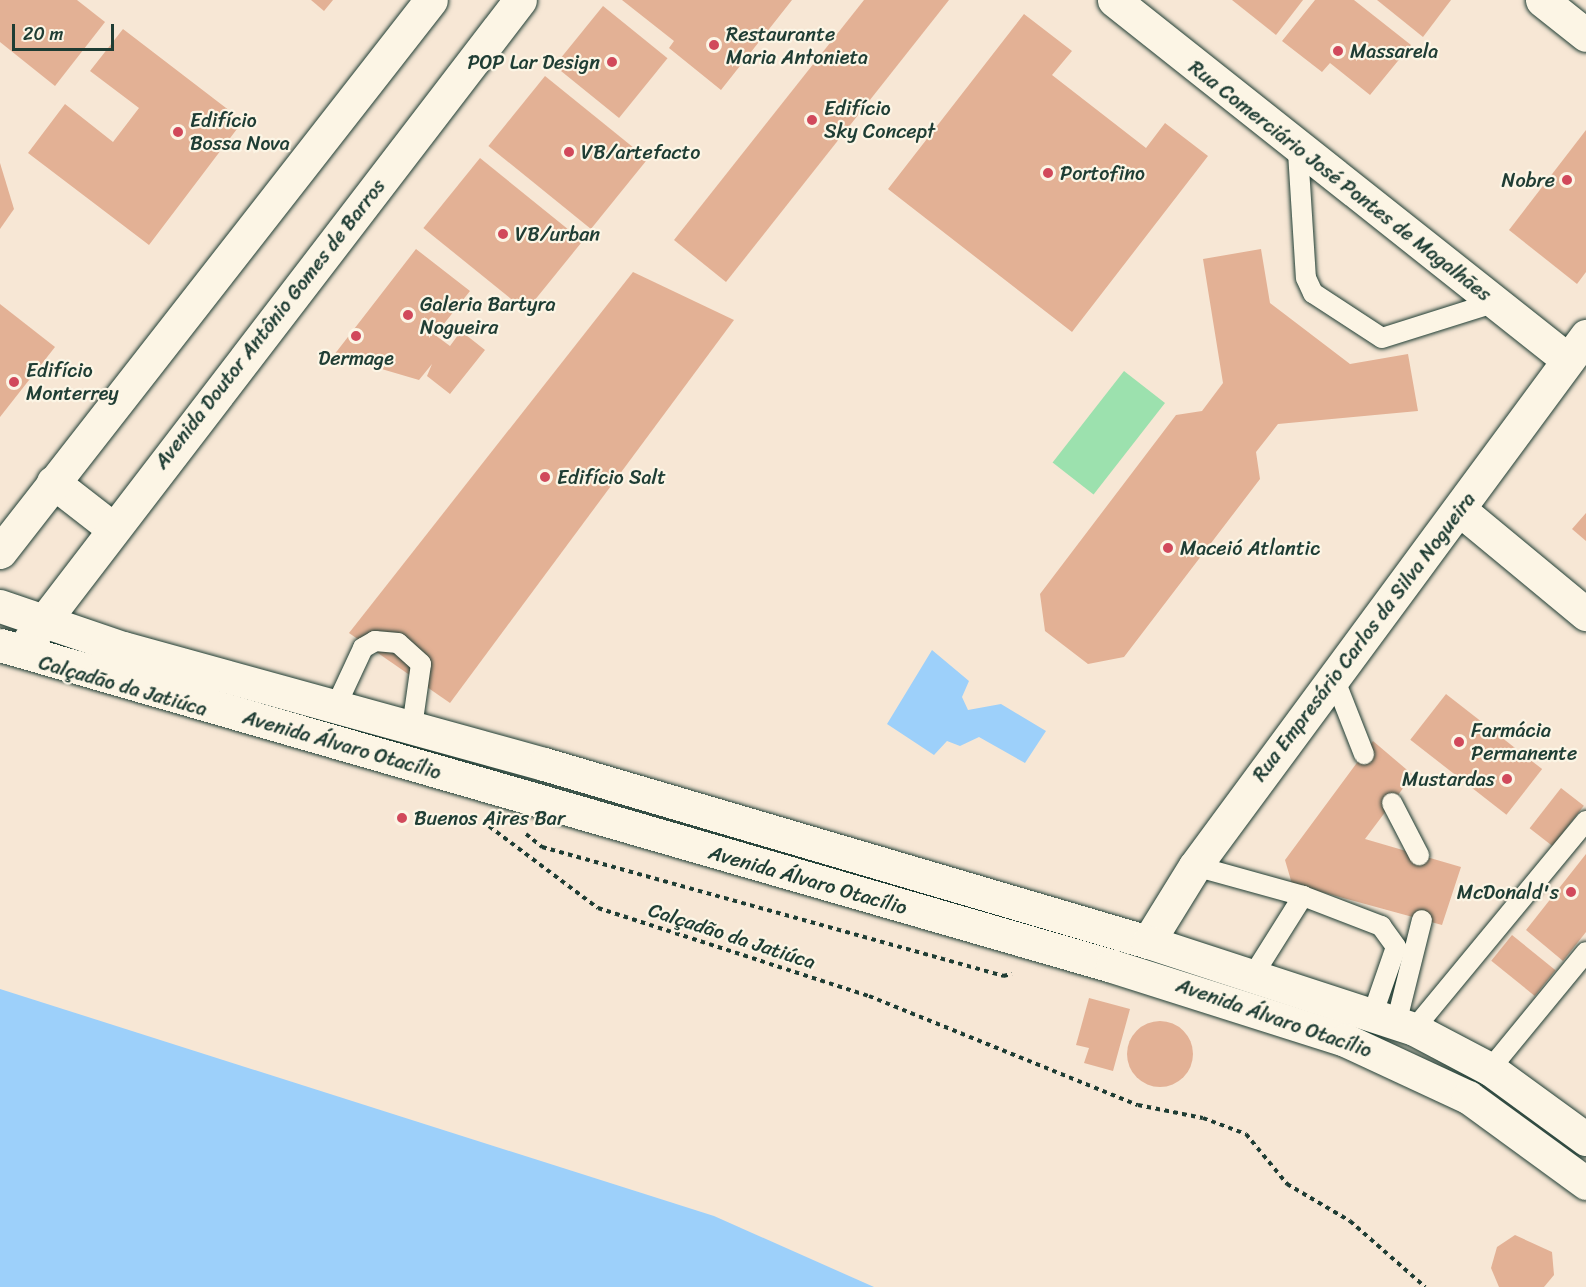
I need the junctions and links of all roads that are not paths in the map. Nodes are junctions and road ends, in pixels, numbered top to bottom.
1 (431, 0) edge
2 (520, 0) edge
3 (1114, 0) edge
4 (1542, 0) edge
5 (1586, 35) edge
6 (1298, 152) junction
7 (1493, 303) junction
8 (1577, 348) edge
9 (52, 482) junction
10 (1459, 509) junction
11 (112, 528) junction
12 (0, 552) edge
13 (0, 606) edge
14 (1586, 614) edge
15 (45, 620) junction
16 (11, 648) edge
17 (1334, 678) junction
18 (336, 706) junction
19 (412, 727) junction
20 (1364, 754) dead end
21 (1392, 803) dead end
22 (1586, 821) edge
23 (1419, 855) dead end
24 (1195, 866) junction
25 (1303, 896) junction
26 (1422, 920) dead end
27 (1148, 942) junction
28 (1586, 952) edge
29 (1252, 977) junction
30 (1394, 1023) junction
31 (1490, 1069) junction
32 (1586, 1138) edge
33 (1586, 1183) edge

1 - 9 main road
2 - 11 main road, Avenida Doutor Antônio Gomes de Barros
3 - 6 main road, Rua Comerciário José Pontes de Magalhães
4 - 5 main road
6 - 7 main road, Rua Comerciário José Pontes de Magalhães
6 - 7 lane
7 - 8 main road, Rua Comerciário José Pontes de Magalhães
8 - 10 main road, Rua Empresário Carlos da Silva Nogueira
9 - 11 main road
9 - 12 main road
10 - 14 main road
10 - 17 main road, Rua Empresário Carlos da Silva Nogueira
11 - 15 main road, Avenida Doutor Antônio Gomes de Barros
13 - 15 main road, Avenida Álvaro Otacílio
15 - 16 main road, Avenida Doutor Antônio Gomes de Barros
15 - 18 main road, Avenida Álvaro Otacílio
16 - 33 main road, Avenida Álvaro Otacílio
17 - 20 lane
17 - 24 main road, Rua Empresário Carlos da Silva Nogueira
18 - 19 main road, Avenida Álvaro Otacílio
18 - 19 lane
19 - 27 main road, Avenida Álvaro Otacílio
21 - 23 lane
22 - 30 lane
24 - 25 lane
24 - 27 main road, Rua Empresário Carlos da Silva Nogueira
25 - 29 lane
25 - 30 lane
26 - 30 lane
27 - 29 main road, Avenida Álvaro Otacílio
28 - 31 lane
29 - 30 main road, Avenida Álvaro Otacílio
30 - 31 main road, Avenida Álvaro Otacílio
31 - 32 main road, Avenida Álvaro Otacílio

